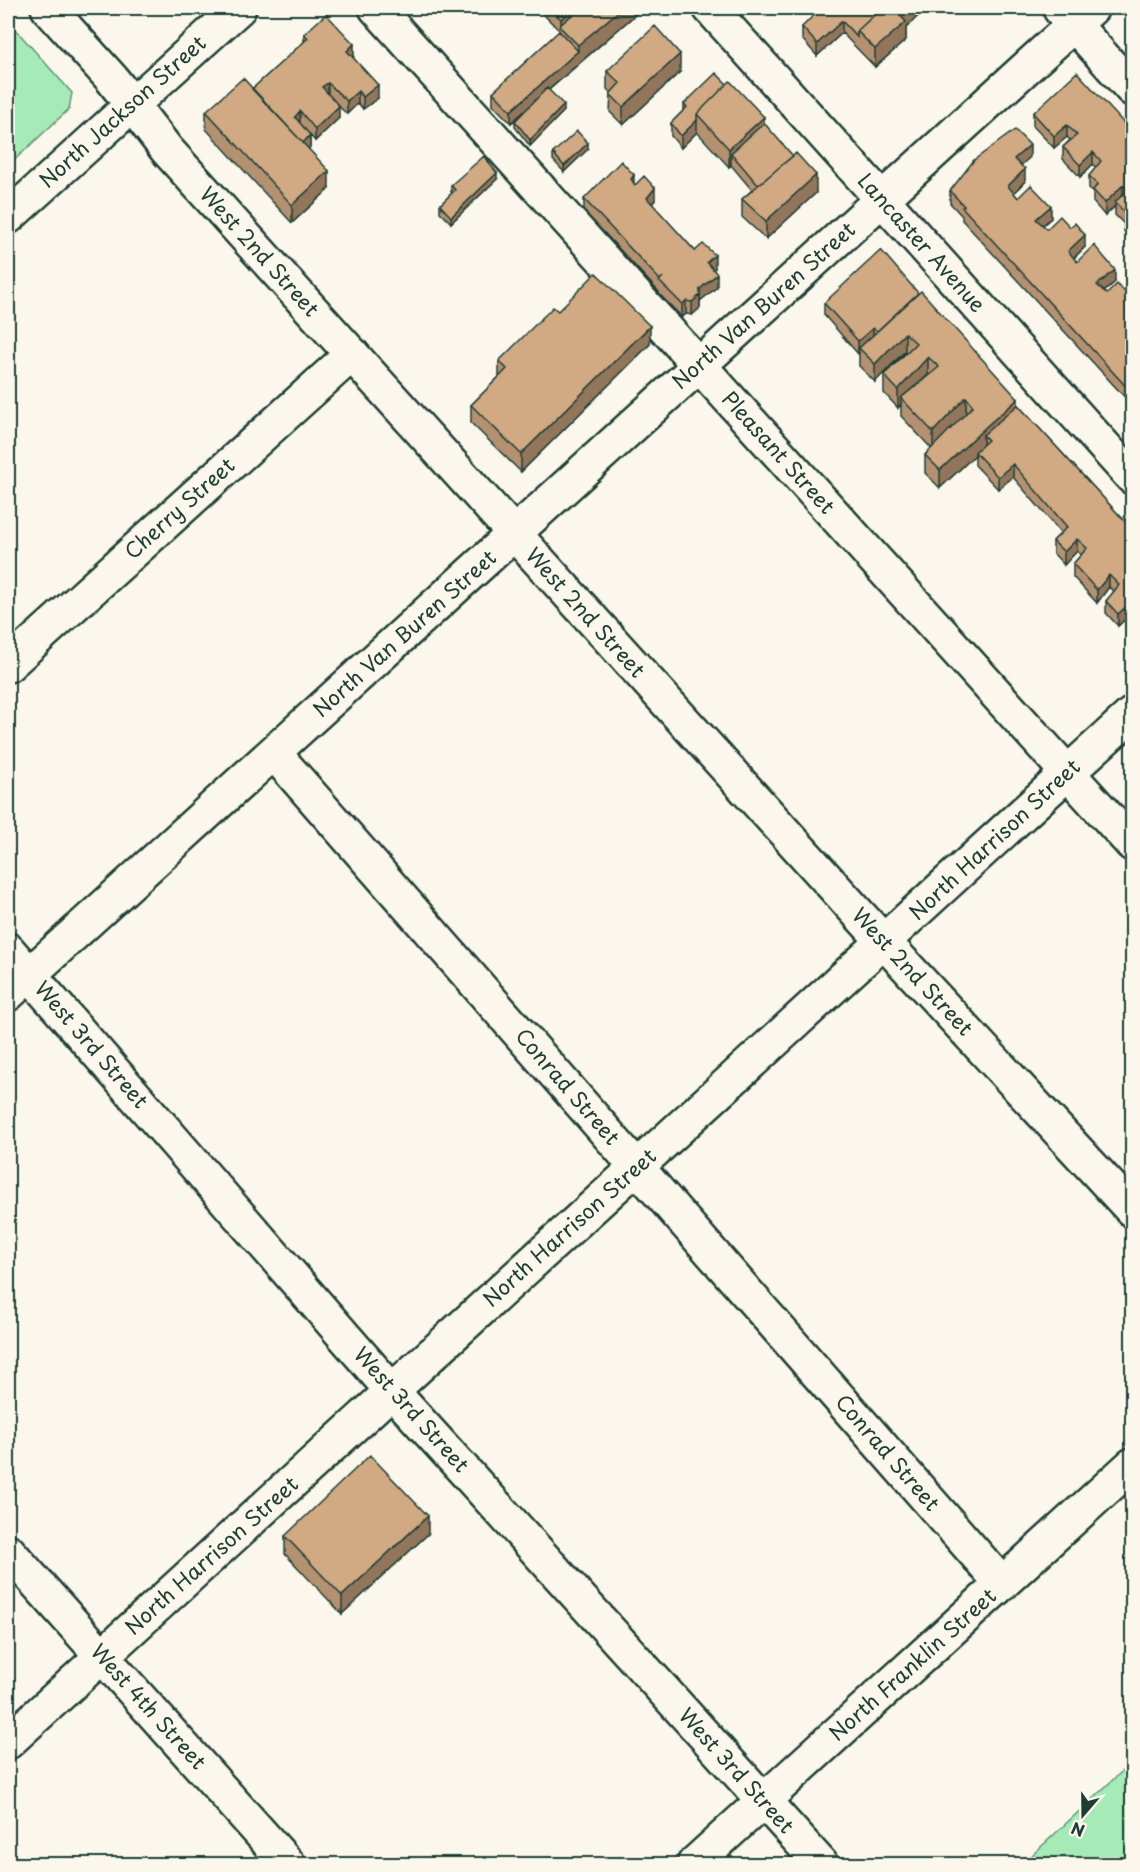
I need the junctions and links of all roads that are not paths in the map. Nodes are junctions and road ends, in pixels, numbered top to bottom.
1 (48, 8) edge
2 (238, 8) edge
3 (376, 8) edge
4 (710, 8) edge
5 (1075, 13) edge
6 (1132, 89) edge
7 (132, 104) junction
8 (881, 199) junction
9 (8, 217) edge
10 (352, 354) junction
11 (699, 366) junction
12 (1132, 477) edge
13 (514, 535) junction
14 (8, 664) edge
15 (1132, 714) edge
16 (274, 753) junction
17 (1068, 773) junction
18 (1132, 844) edge
19 (884, 942) junction
20 (8, 950) edge
21 (18, 984) edge
22 (637, 1167) junction
23 (1132, 1210) edge
24 (392, 1391) junction
25 (1132, 1465) edge
26 (8, 1551) edge
27 (1002, 1584) junction
28 (102, 1656) junction
29 (8, 1743) edge
30 (764, 1801) junction
31 (288, 1864) edge
32 (694, 1864) edge
33 (821, 1864) edge

1 - 7 street, West 2nd Street
2 - 7 street, North Jackson Street
3 - 11 street, Pleasant Street
4 - 8 street, Lancaster Avenue
5 - 6 street
5 - 8 street, North Van Buren Street
7 - 9 street, North Jackson Street
7 - 10 street, West 2nd Street
8 - 11 street, North Van Buren Street
8 - 12 street, Lancaster Avenue
10 - 13 street, West 2nd Street
10 - 14 street, Cherry Street
11 - 13 street, North Van Buren Street
11 - 17 street, Pleasant Street
13 - 16 street, North Van Buren Street
13 - 19 street, West 2nd Street
15 - 17 street, North Harrison Street
16 - 21 street, North Van Buren Street
16 - 22 street, Conrad Street
17 - 18 street, Pleasant Street
17 - 19 street, North Harrison Street
19 - 22 street, North Harrison Street
19 - 23 street, West 2nd Street
20 - 21 street, West 3rd Street
21 - 24 street, West 3rd Street
22 - 24 street, North Harrison Street
22 - 27 street, Conrad Street
24 - 28 street, North Harrison Street
24 - 30 street, West 3rd Street
25 - 27 street, North Franklin Street
26 - 28 street, West 4th Street
27 - 30 street, North Franklin Street
28 - 29 street, North Harrison Street
28 - 31 street, West 4th Street
30 - 32 street, North Franklin Street
30 - 33 street, West 3rd Street

